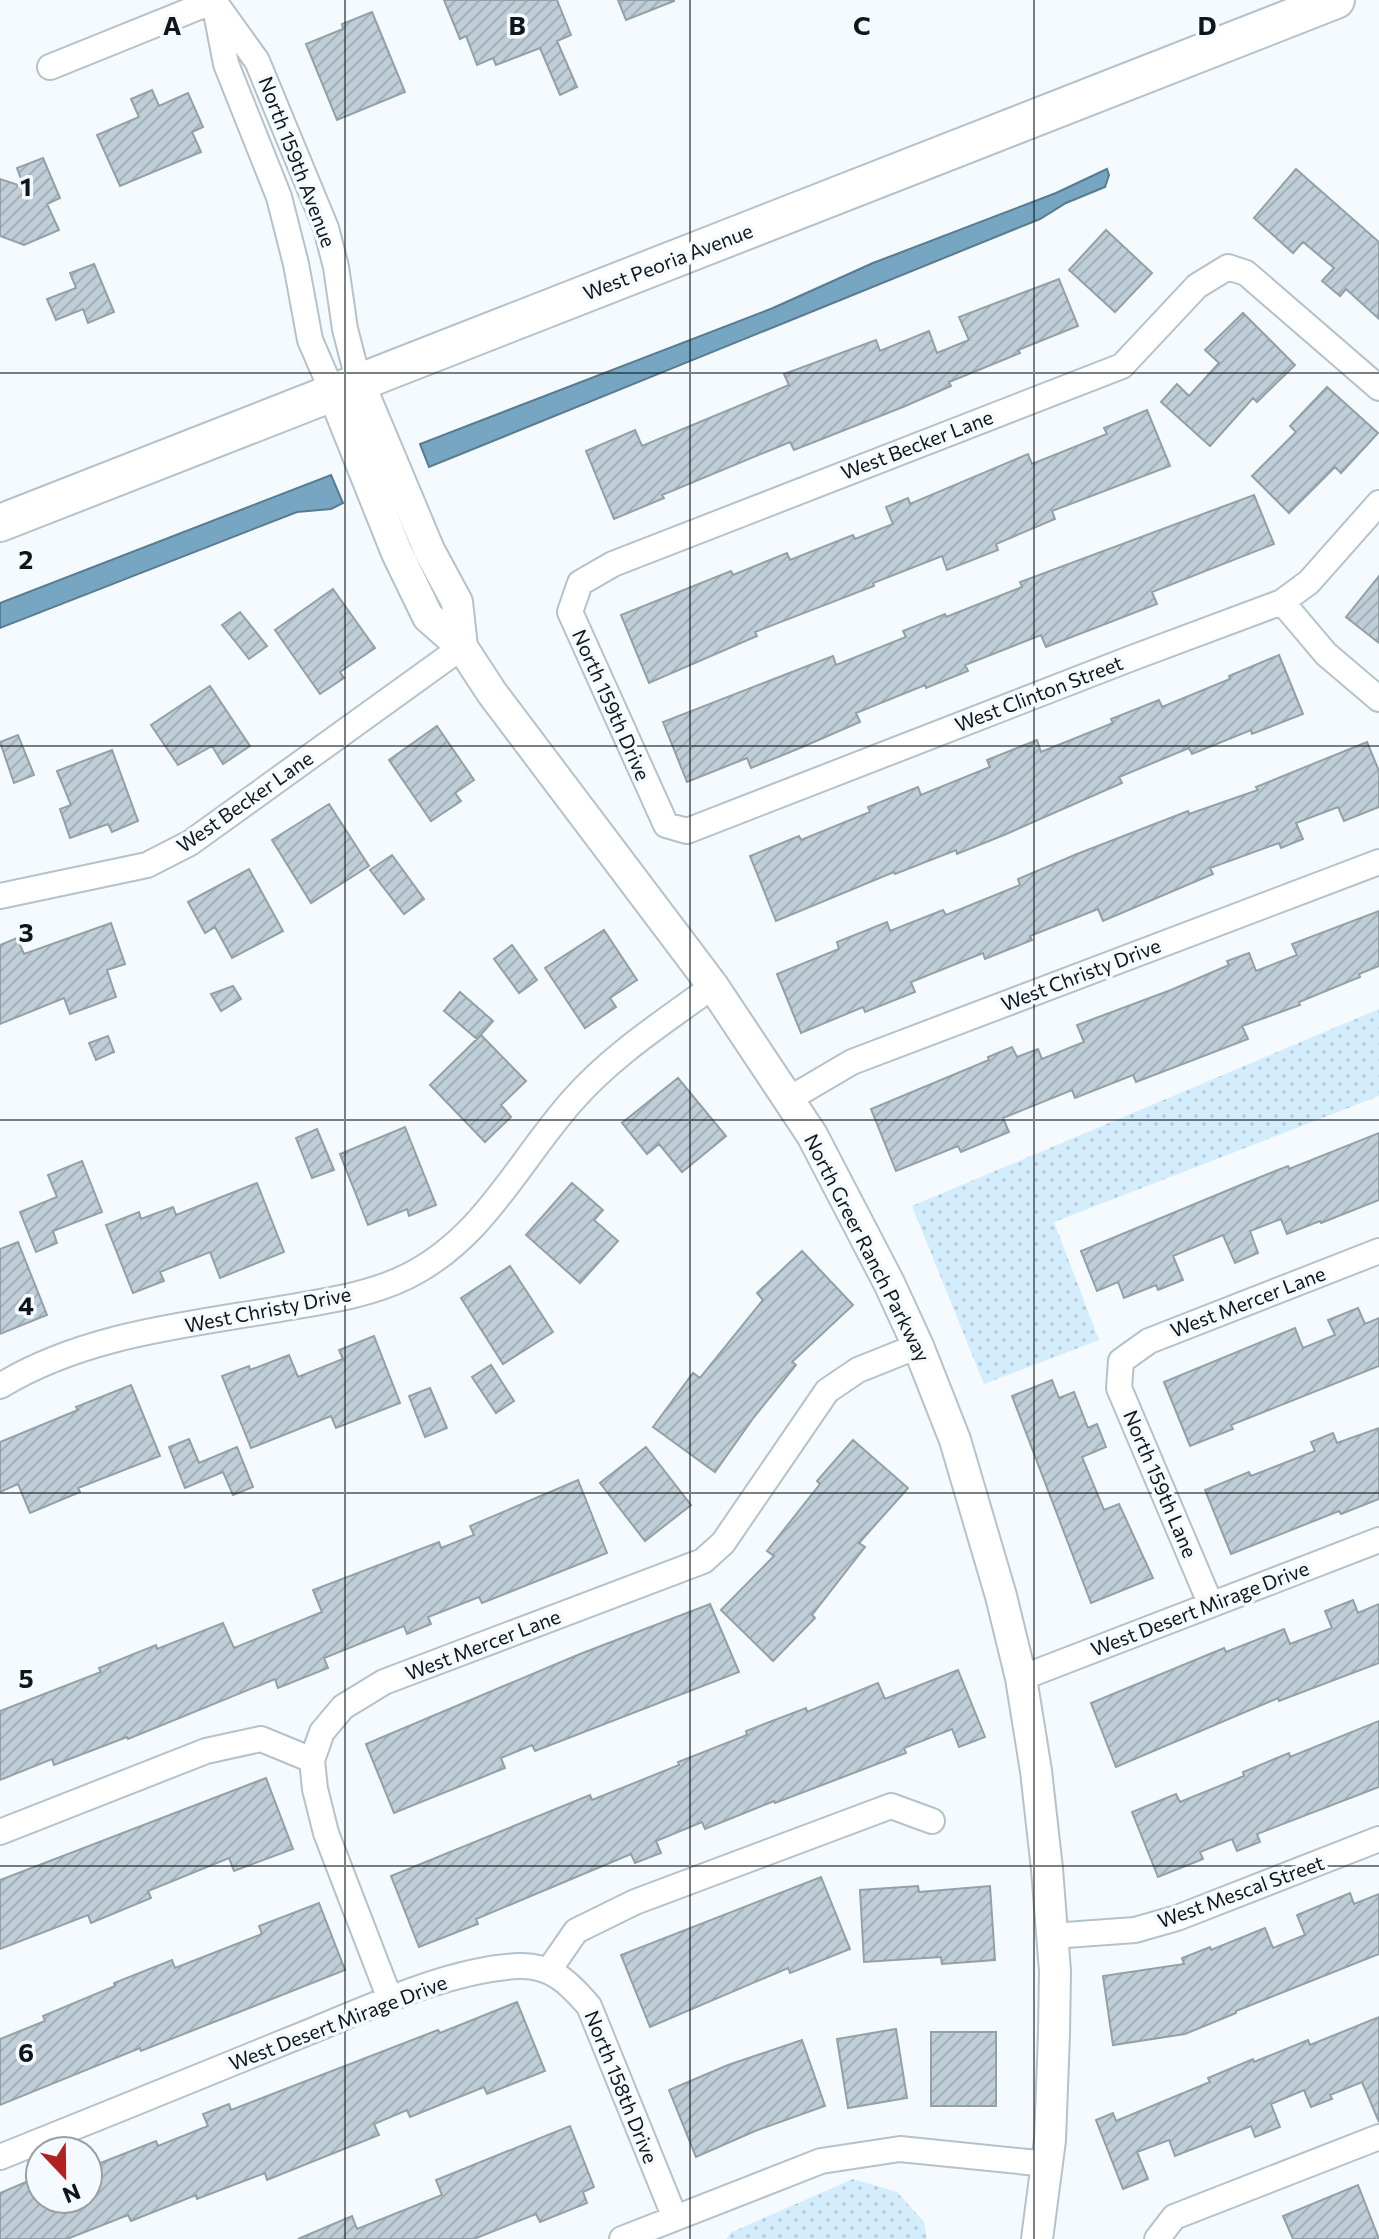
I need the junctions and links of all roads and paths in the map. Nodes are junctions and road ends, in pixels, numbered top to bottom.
1 (215, 0) edge
2 (1336, 0) edge
3 (50, 67) dead end
4 (346, 388) junction
5 (1379, 388) edge
6 (1379, 503) edge
7 (0, 523) edge
8 (580, 583) joint
9 (1282, 602) junction
10 (462, 647) junction
11 (1379, 699) edge
12 (666, 825) joint
13 (1379, 862) edge
14 (0, 896) edge
15 (713, 986) junction
16 (789, 1099) junction
17 (1379, 1251) edge
18 (918, 1346) junction
19 (1121, 1361) joint
20 (0, 1386) edge
21 (1379, 1540) edge
22 (1211, 1605) junction
23 (1021, 1678) junction
24 (312, 1760) junction
25 (932, 1821) dead end
26 (0, 1832) edge
27 (1379, 1839) edge
28 (1052, 1936) junction
29 (549, 1970) junction
30 (390, 1999) junction
31 (1376, 2146) edge
32 (0, 2157) edge
33 (1047, 2164) junction
34 (675, 2218) junction
35 (1039, 2236) edge
36 (622, 2239) edge
37 (1157, 2239) edge

1 - 3 street
1 - 4 street, North 159th Avenue
1 - 4 street, North 159th Avenue
2 - 4 main road, West Peoria Avenue
4 - 7 main road, West Peoria Avenue
4 - 10 street, North Greer Ranch Parkway
5 - 8 street, West Becker Lane
6 - 9 street, West Clinton Street
8 - 12 street, North 159th Drive
9 - 11 street
9 - 12 street, West Clinton Street
10 - 14 street, West Becker Lane
10 - 15 street, North Greer Ranch Parkway
13 - 16 street, West Christy Drive
15 - 16 street, North Greer Ranch Parkway
15 - 20 street, West Christy Drive
16 - 18 street, North Greer Ranch Parkway
17 - 19 street, West Mercer Lane
18 - 23 street, North Greer Ranch Parkway
18 - 24 street, West Mercer Lane
19 - 22 street, North 159th Lane
21 - 22 street, West Desert Mirage Drive
22 - 23 street, West Desert Mirage Drive
23 - 28 street, North Greer Ranch Parkway
24 - 26 street
24 - 30 street
25 - 29 street
27 - 28 street, West Mescal Street
28 - 33 street, North Greer Ranch Parkway
29 - 30 street, West Desert Mirage Drive
29 - 34 street, North 158th Drive
30 - 32 street, West Desert Mirage Drive
31 - 37 street
33 - 34 street
33 - 35 street, North Greer Ranch Parkway
34 - 36 street

